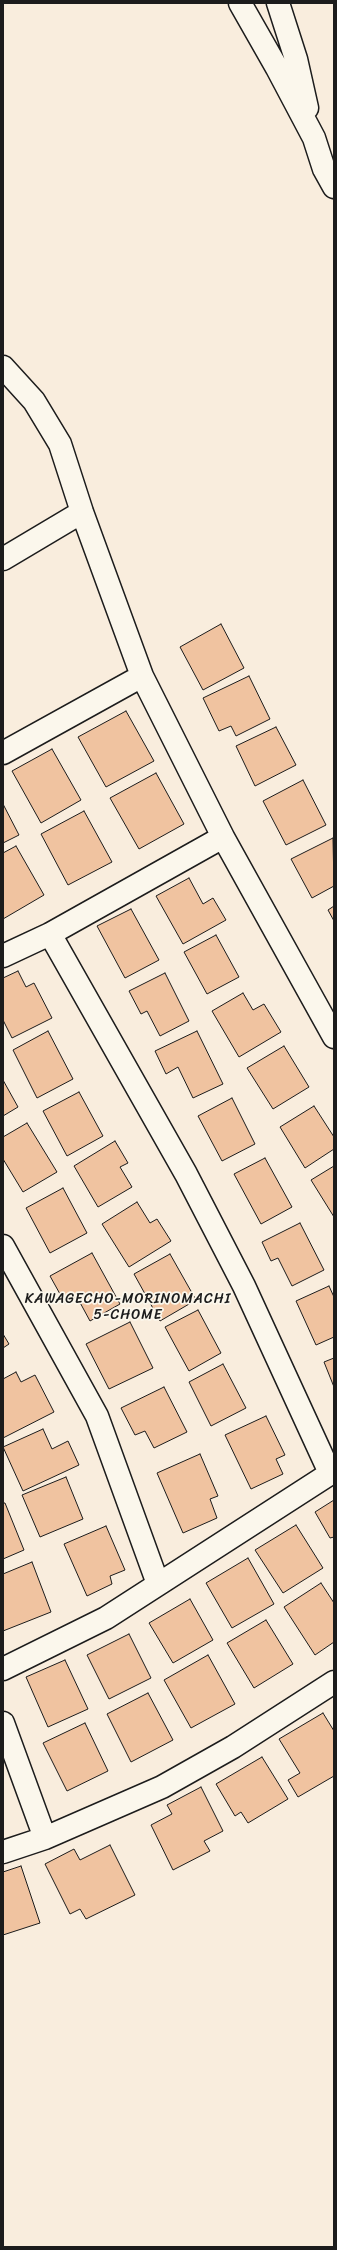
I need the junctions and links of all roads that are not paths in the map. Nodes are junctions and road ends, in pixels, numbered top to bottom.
1 (240, 3) edge
2 (278, 3) edge
3 (314, 138) junction
4 (334, 187) edge
5 (3, 367) edge
6 (82, 512) junction
7 (3, 559) edge
8 (142, 676) junction
9 (3, 753) edge
10 (223, 837) junction
11 (50, 934) junction
12 (3, 956) edge
13 (334, 1037) edge
14 (3, 1246) edge
15 (332, 1472) edge
16 (158, 1584) junction
17 (3, 1669) edge
18 (334, 1682) edge
19 (3, 1722) edge
20 (45, 1838) junction
21 (3, 1852) edge

1 - 3 street
2 - 3 street
3 - 4 street
5 - 6 street
6 - 7 street
6 - 8 street
8 - 9 street
8 - 10 street
10 - 11 street
10 - 13 street
11 - 12 street
11 - 15 street
14 - 16 street
15 - 16 street
16 - 17 street
18 - 20 street
19 - 20 street
20 - 21 street

